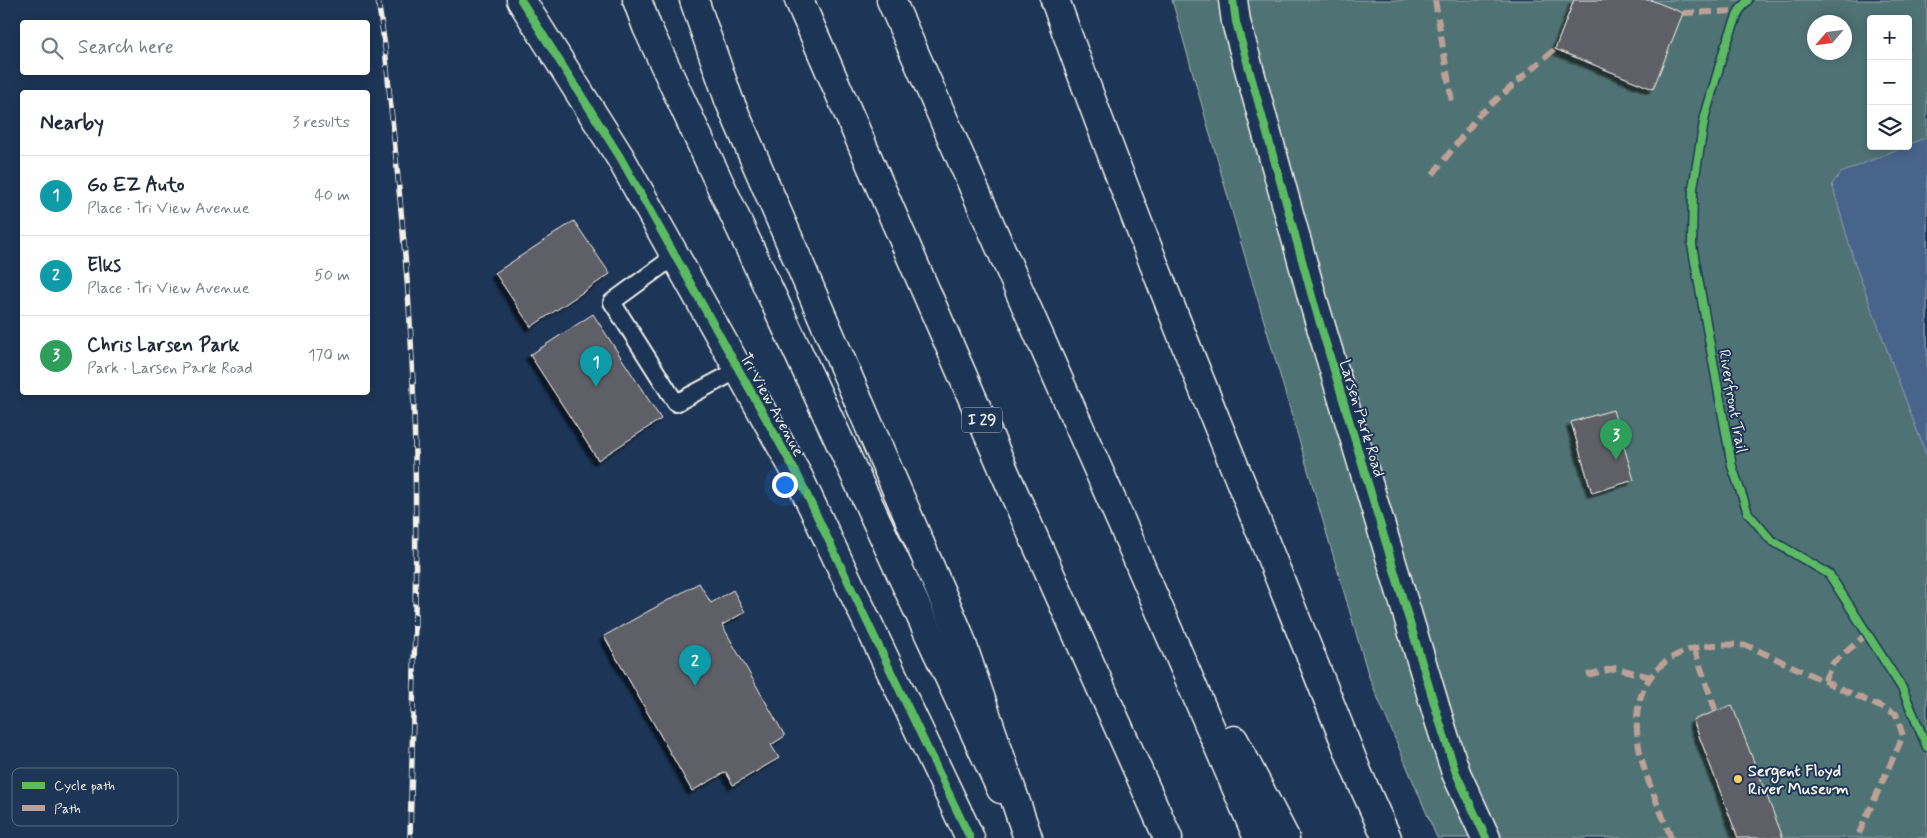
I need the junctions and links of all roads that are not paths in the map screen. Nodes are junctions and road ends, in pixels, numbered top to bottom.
1 (521, 0) edge
2 (638, 0) edge
3 (694, 0) edge
4 (799, 0) edge
5 (891, 0) edge
6 (1055, 0) edge
7 (1233, 0) edge
8 (675, 256) junction
9 (738, 370) junction
10 (1132, 544) junction
11 (970, 838) edge
12 (1024, 838) edge
13 (1028, 838) edge
14 (1168, 838) edge
15 (1258, 838) edge
16 (1285, 838) edge
17 (1387, 838) edge
18 (1486, 838) edge

1 - 8 main road, Tri View Avenue
2 - 12 main road
3 - 13 main road
4 - 14 main road, I 29
5 - 10 main road
6 - 17 main road
7 - 18 main road, Larsen Park Road
8 - 9 main road, Tri View Avenue
8 - 9 lane
9 - 11 main road, Tri View Avenue
10 - 15 main road
10 - 16 main road

